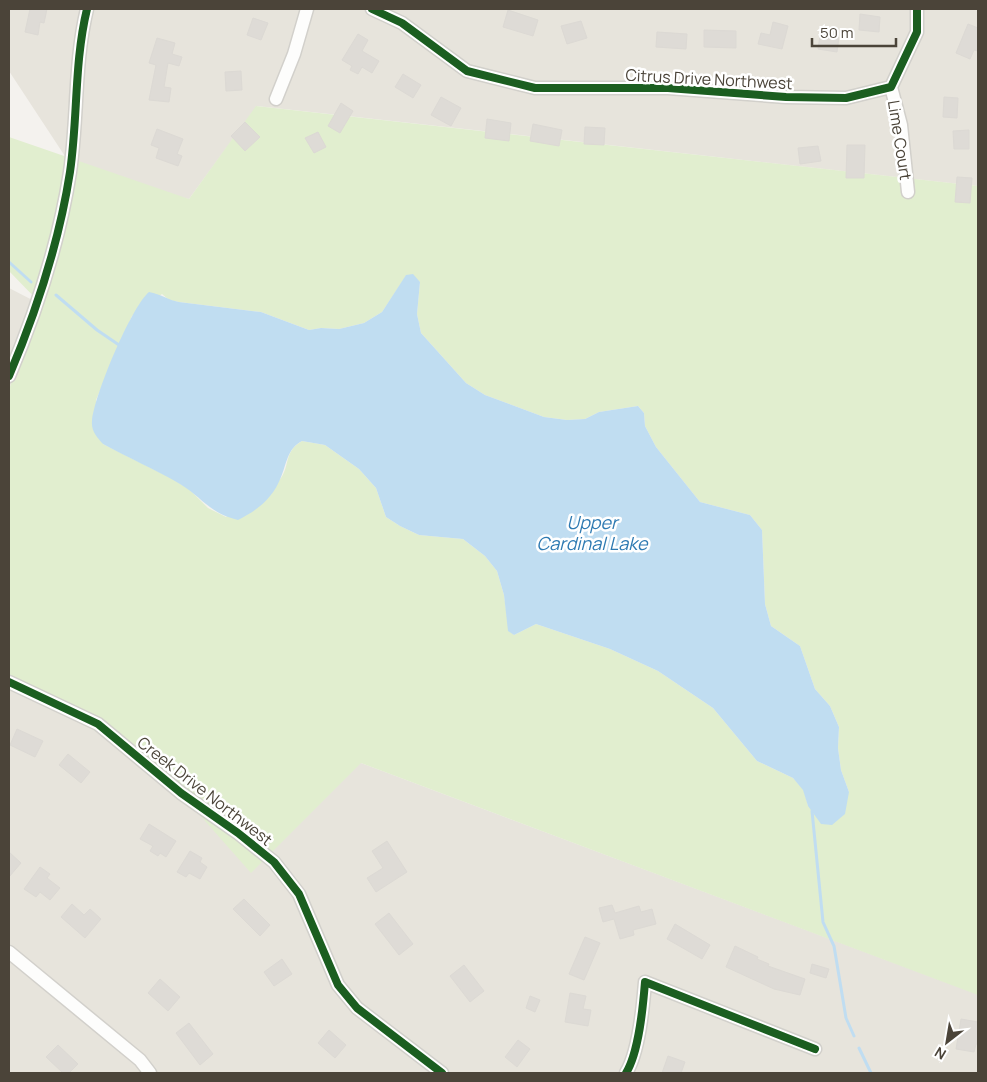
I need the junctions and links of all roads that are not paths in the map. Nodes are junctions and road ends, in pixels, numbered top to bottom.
1 (87, 9) edge
2 (307, 9) edge
3 (372, 9) edge
4 (917, 9) edge
5 (891, 87) junction
6 (276, 99) dead end
7 (908, 192) dead end
8 (9, 376) edge
9 (9, 682) edge
10 (9, 952) edge
11 (815, 1048) dead end
12 (150, 1073) edge
13 (442, 1073) edge
14 (626, 1073) edge

1 - 8 street
2 - 6 street
3 - 5 street, Citrus Drive Northwest
4 - 5 street
5 - 7 street, Lime Court
9 - 13 street, Creek Drive Northwest
10 - 12 street
11 - 14 street

